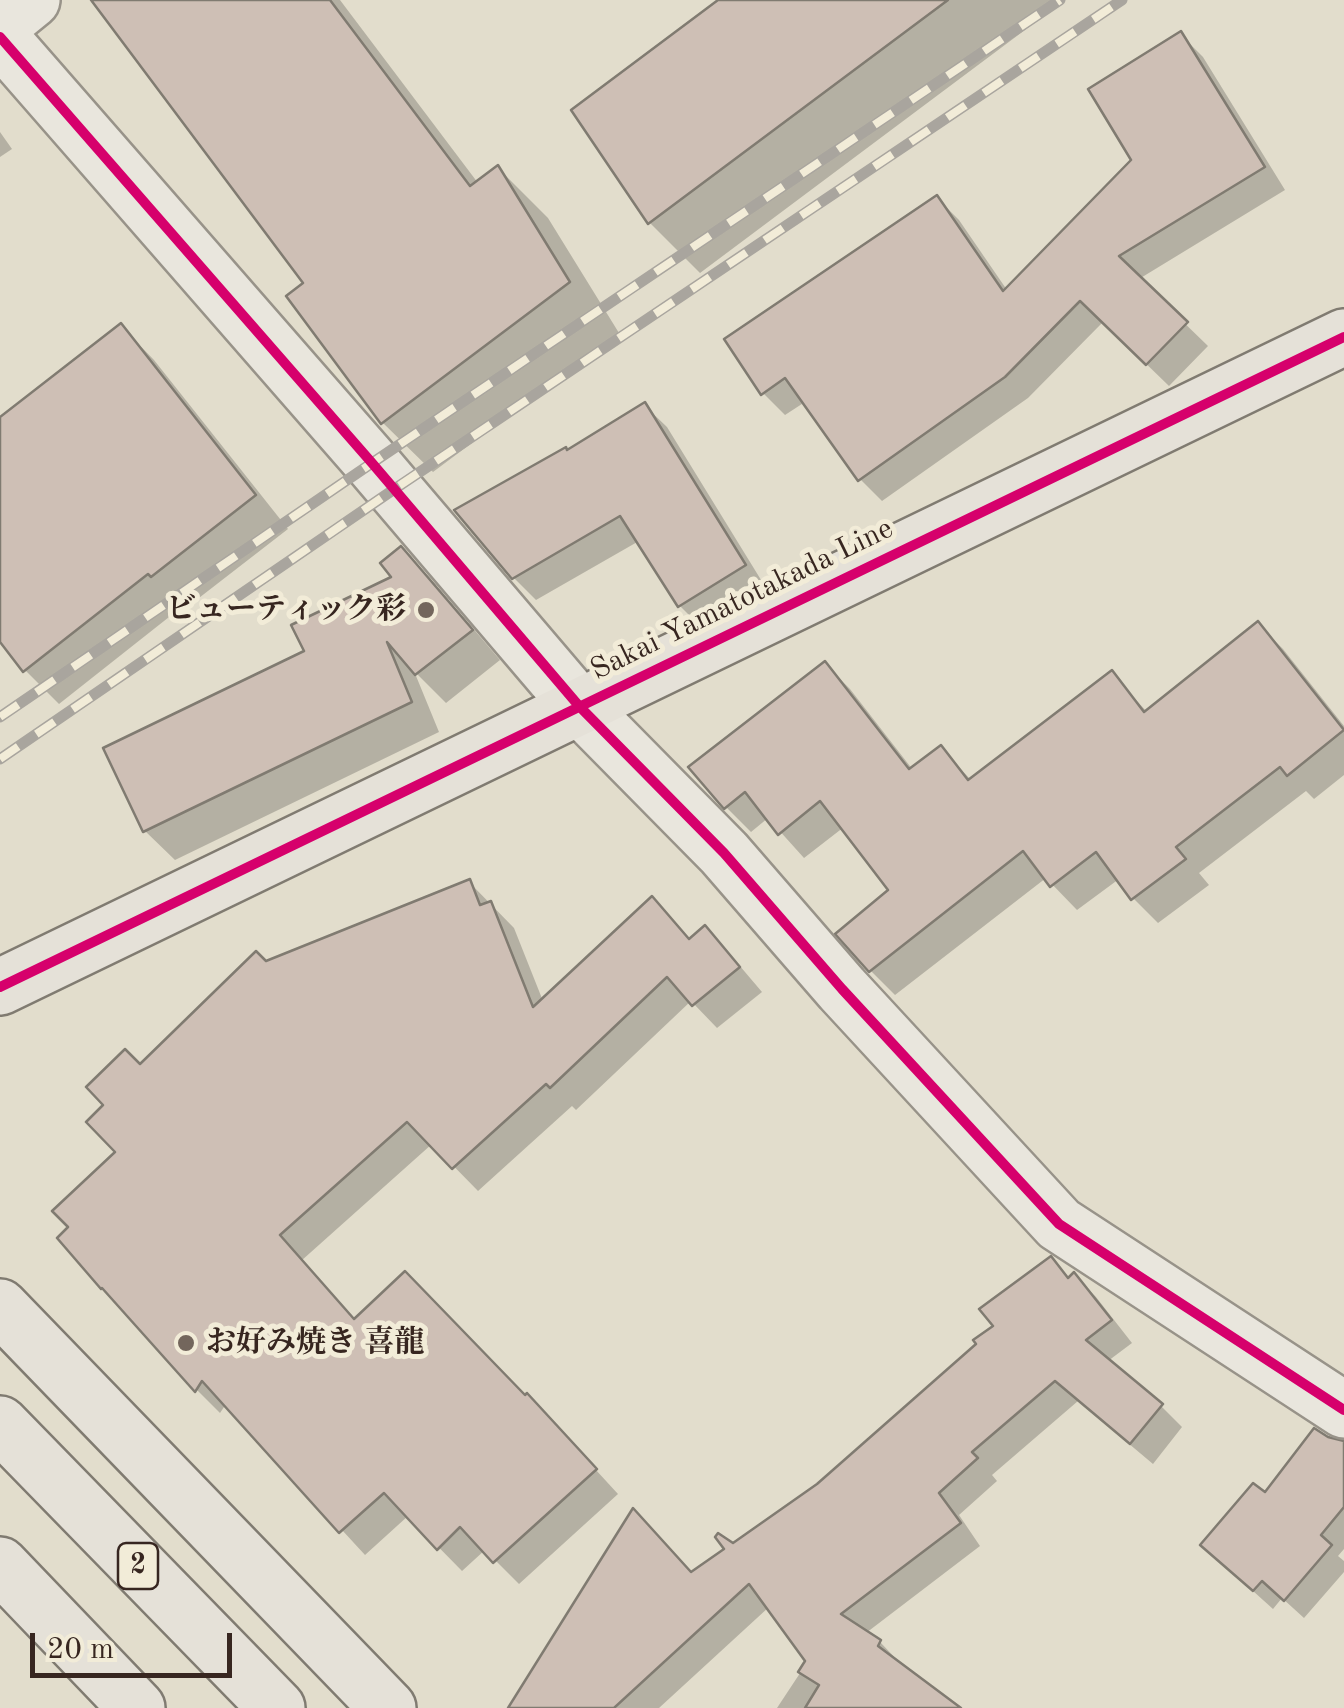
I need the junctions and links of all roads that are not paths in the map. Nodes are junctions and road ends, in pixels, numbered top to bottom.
1 (32, 0) edge
2 (0, 26) edge
3 (0, 37) edge
4 (1344, 337) edge
5 (578, 706) junction
6 (0, 987) edge
7 (0, 1307) edge
8 (1344, 1410) edge
9 (0, 1424) edge
10 (0, 1565) edge
11 (137, 1708) edge
12 (277, 1708) edge
13 (388, 1708) edge

1 - 2 street
3 - 5 street
4 - 5 main road, Sakai Yamatotakada Line
5 - 6 main road, Sakai Yamatotakada Line
5 - 8 street
7 - 13 main road
9 - 12 main road, 2
10 - 11 main road

